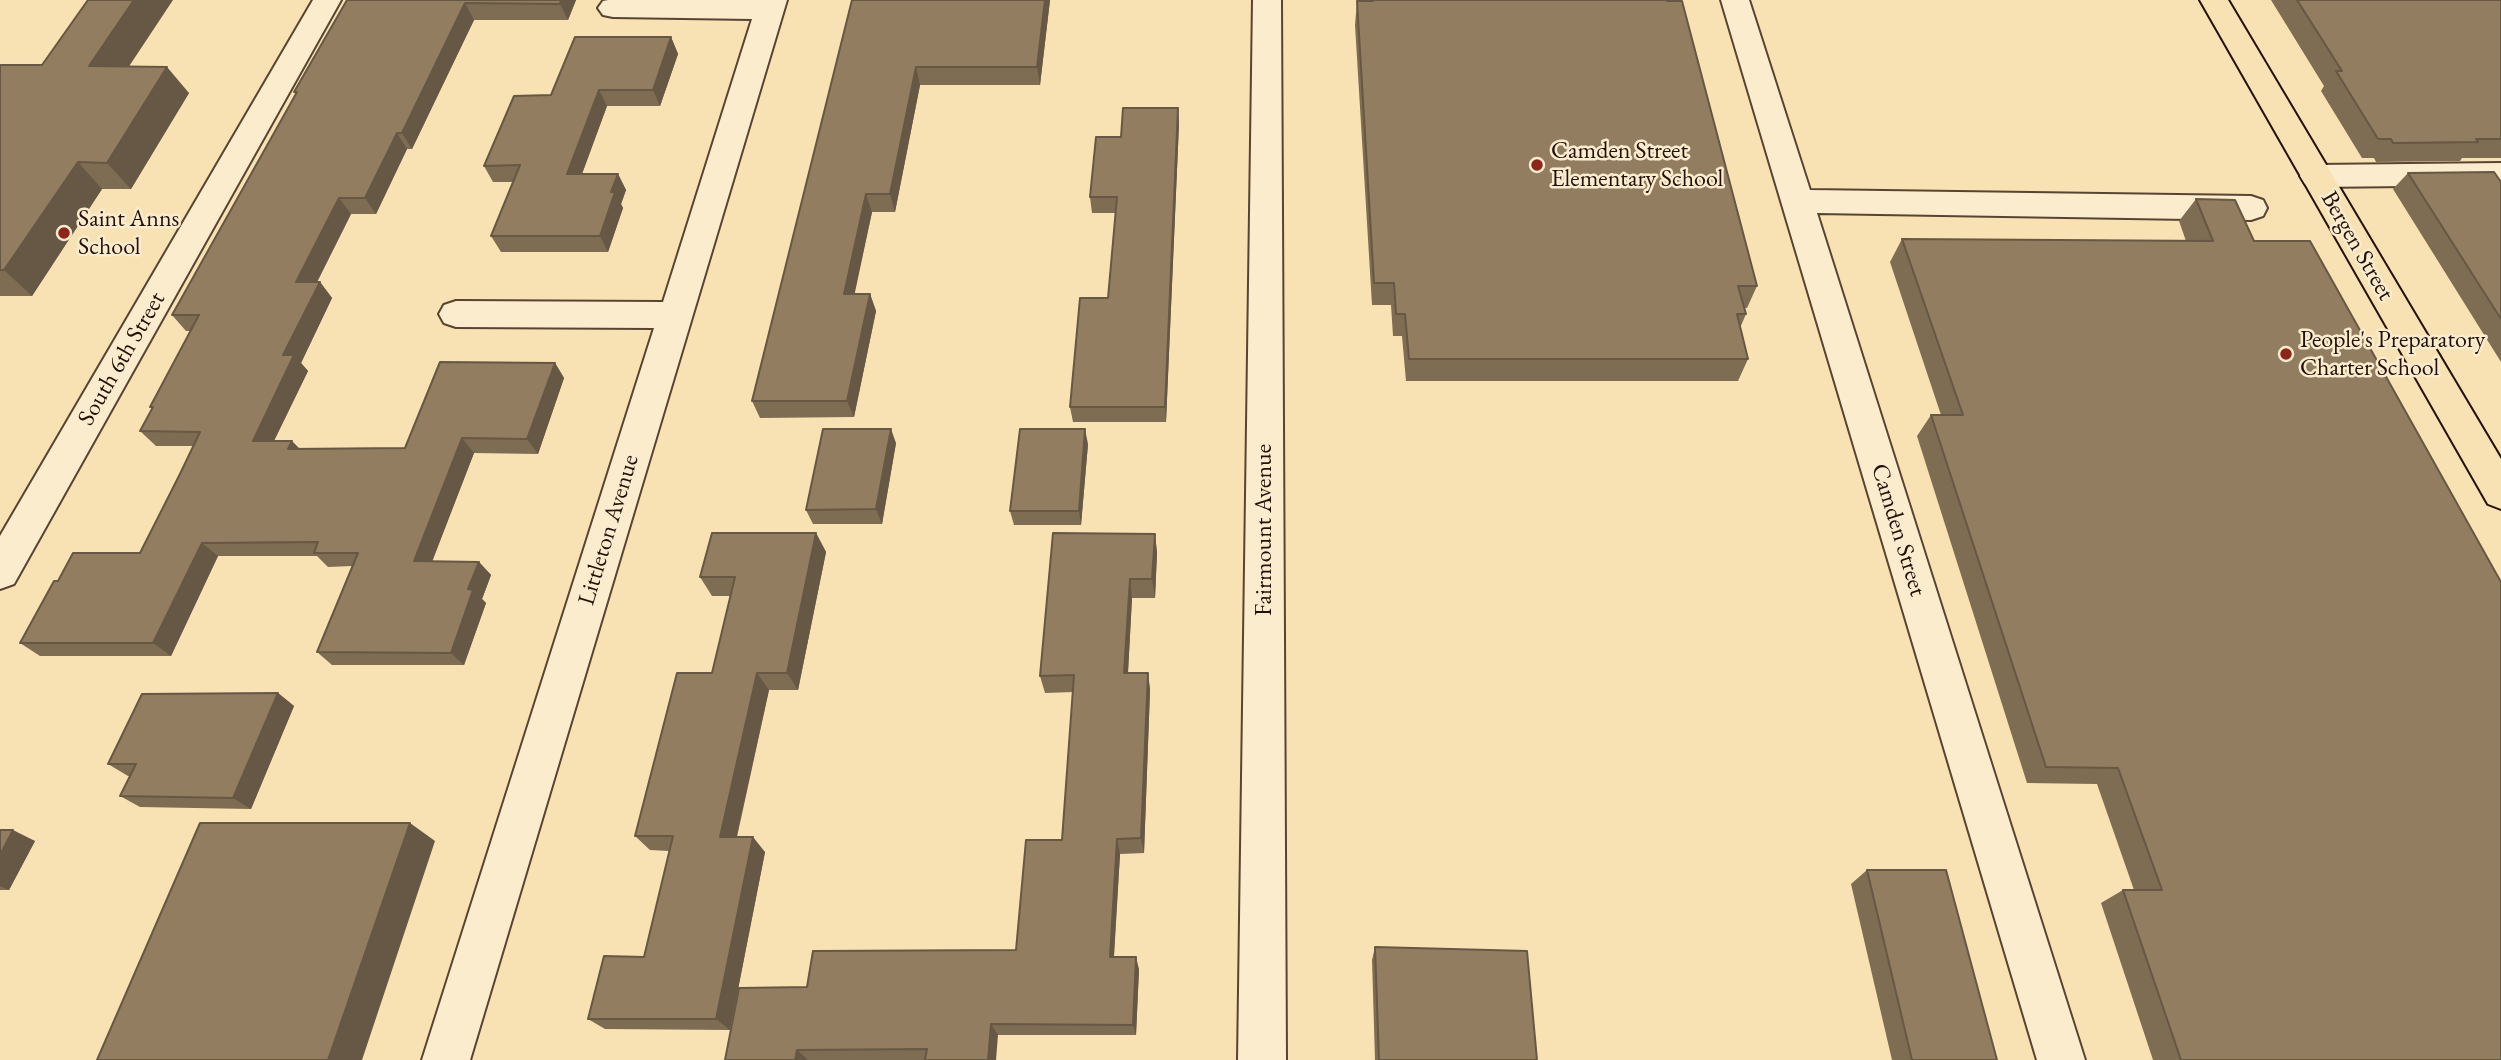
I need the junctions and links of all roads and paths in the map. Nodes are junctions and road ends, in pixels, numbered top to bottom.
1 (327, 0) edge
2 (1267, 0) edge
3 (1735, 0) edge
4 (2214, 0) edge
5 (771, 5) edge
6 (613, 8) dead end
7 (2501, 174) edge
8 (2316, 176) junction
9 (1797, 201) junction
10 (2250, 208) dead end
11 (456, 314) dead end
12 (676, 315) junction
13 (2501, 493) edge
14 (0, 572) edge
15 (446, 1060) edge
16 (1262, 1060) edge
17 (2061, 1060) edge

1 - 14 street, South 6th Street
2 - 16 street, Fairmount Avenue
3 - 9 street, Camden Street
4 - 8 main road, Bergen Street
5 - 6 street
5 - 12 street, Littleton Avenue
7 - 8 street
8 - 13 main road, Bergen Street
9 - 10 street
9 - 17 street, Camden Street
11 - 12 street
12 - 15 street, Littleton Avenue

